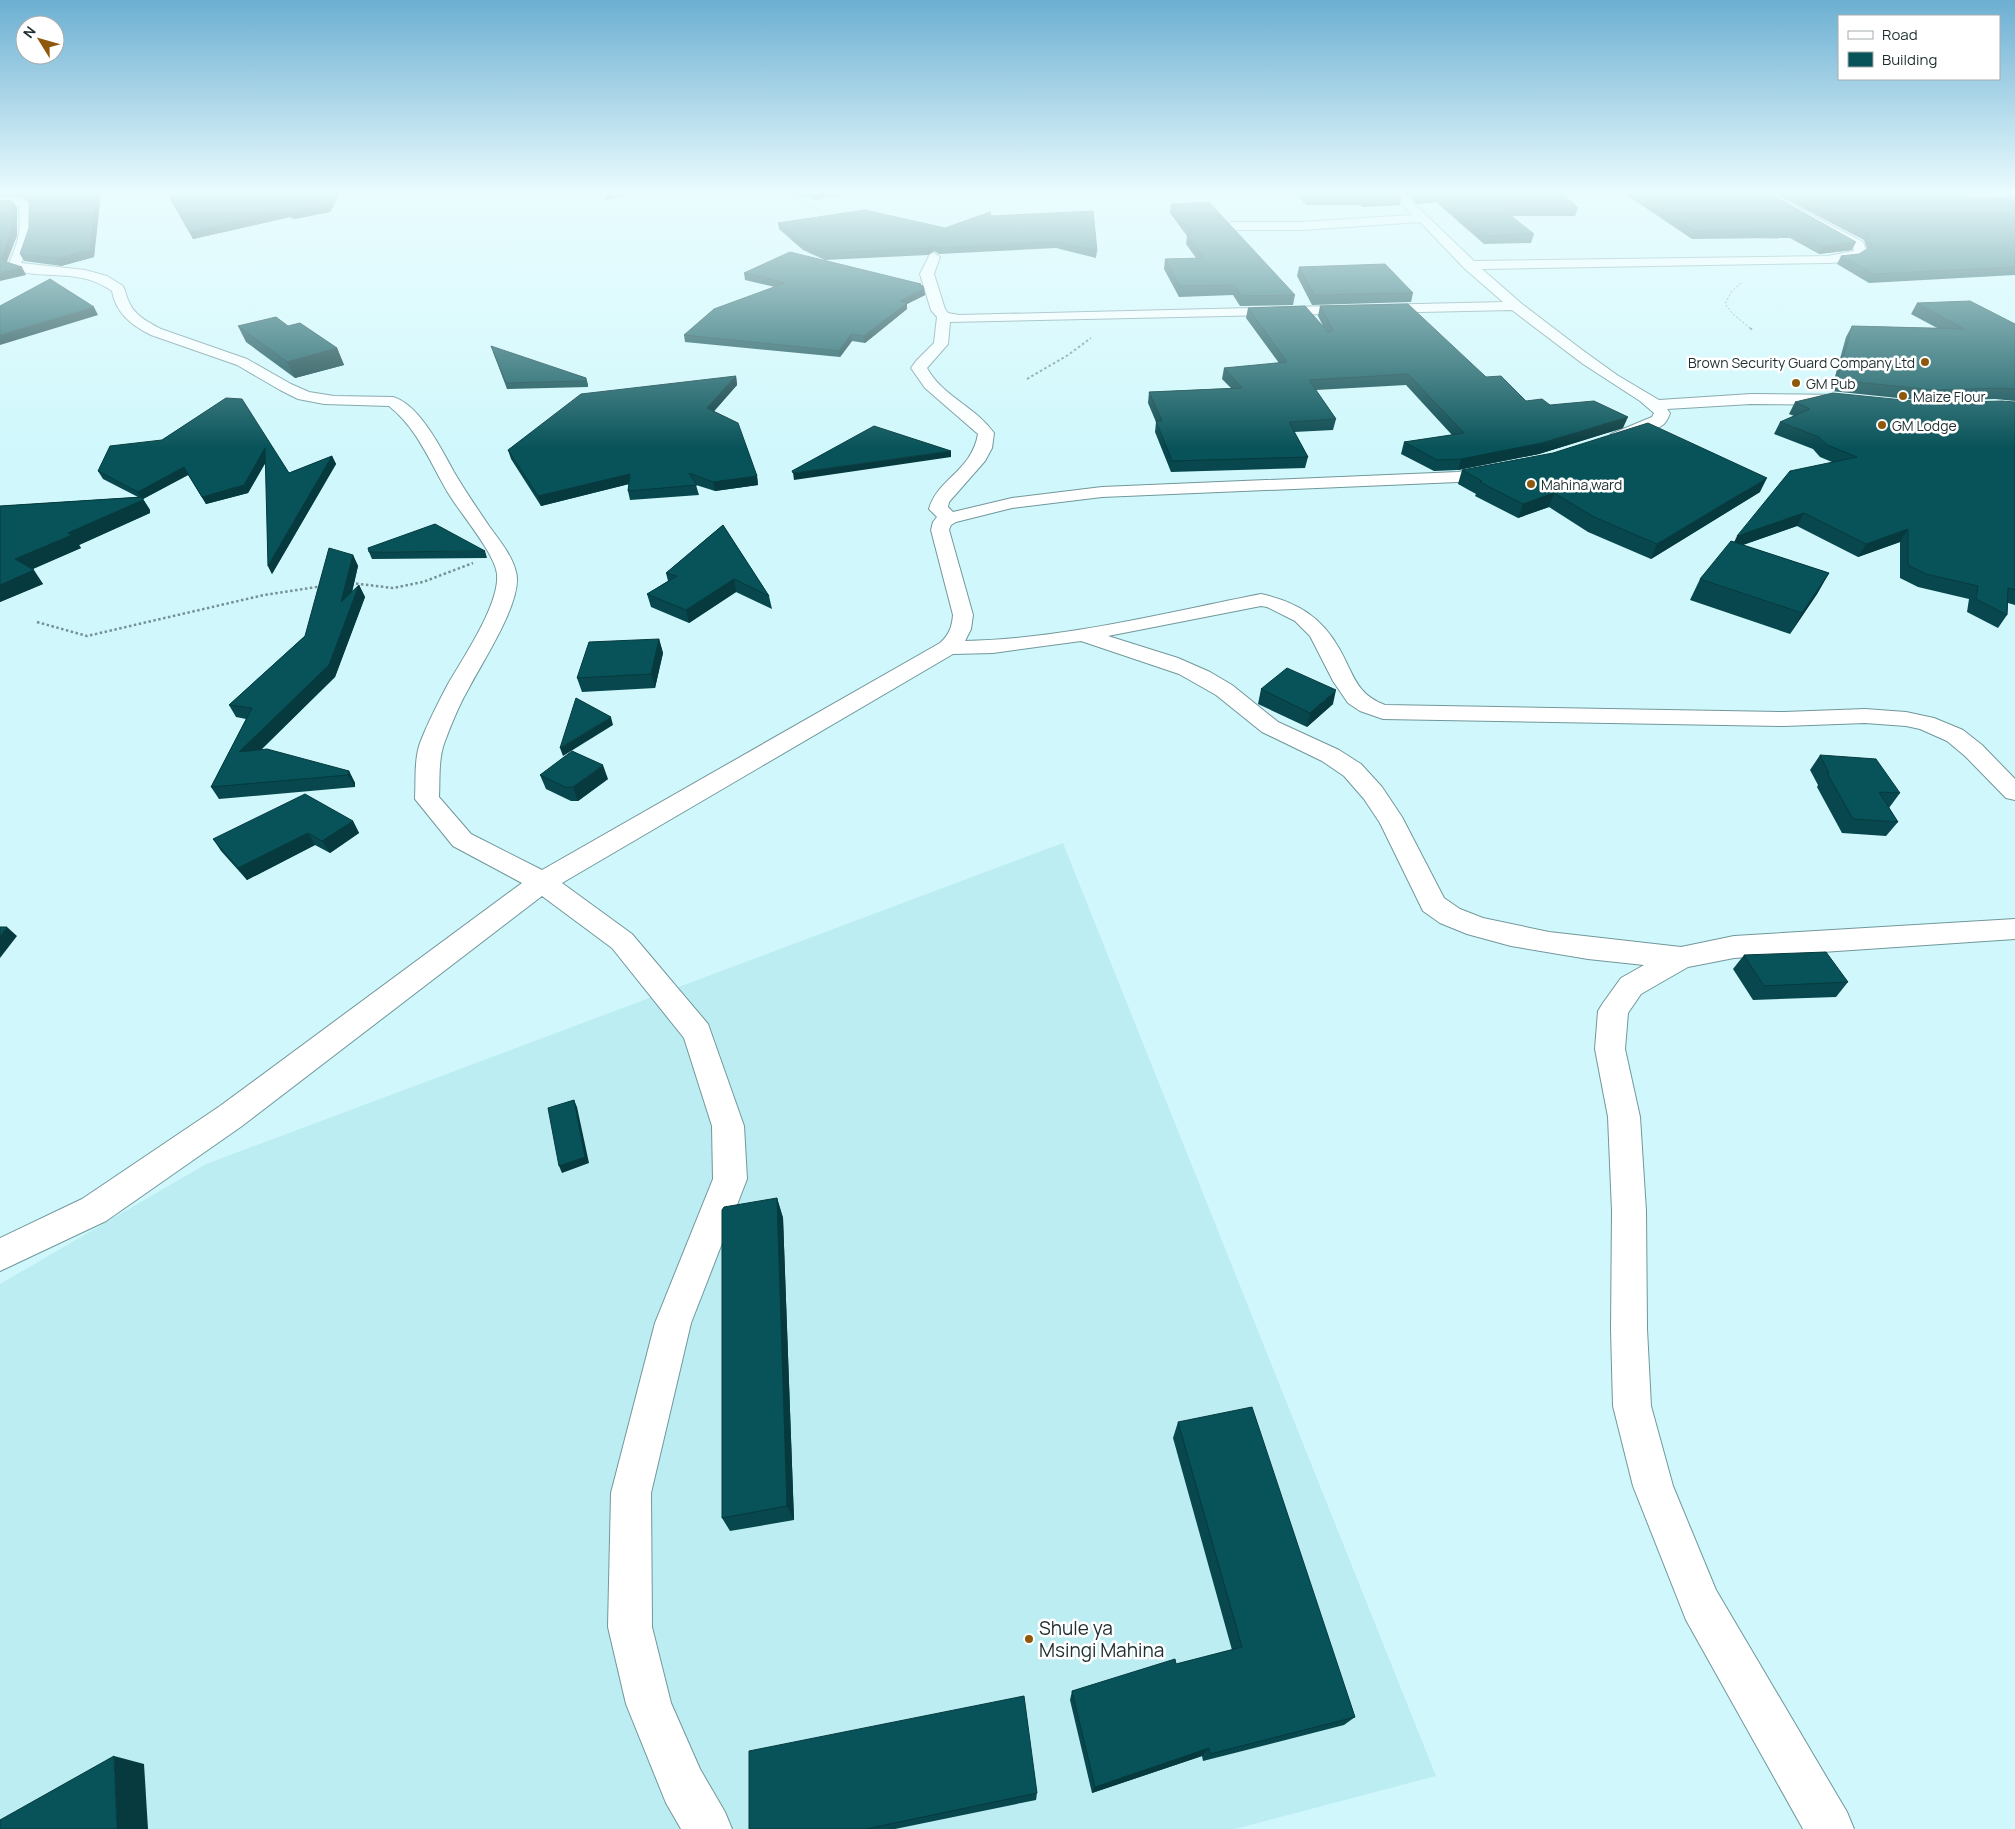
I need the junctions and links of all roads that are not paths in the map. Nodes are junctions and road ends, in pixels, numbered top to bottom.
1 (97, 277) edge
2 (928, 277) edge
3 (1483, 277) edge
4 (1516, 306) junction
5 (944, 317) junction
6 (1866, 402) edge
7 (1656, 405) junction
8 (1594, 445) edge
9 (1516, 466) edge
10 (950, 518) junction
11 (1082, 634) junction
12 (948, 648) junction
13 (2015, 792) edge
14 (542, 882) junction
15 (2015, 930) edge
16 (1681, 958) junction
17 (0, 1255) edge
18 (708, 1829) edge
19 (1830, 1829) edge

1 - 14 street
2 - 5 street
3 - 4 street
4 - 5 street
4 - 7 street
5 - 10 street
6 - 7 street
7 - 8 street
9 - 10 street
10 - 12 street
11 - 12 street
11 - 13 street
11 - 16 street
12 - 14 street
14 - 17 street
14 - 18 street
15 - 16 street
16 - 19 street

